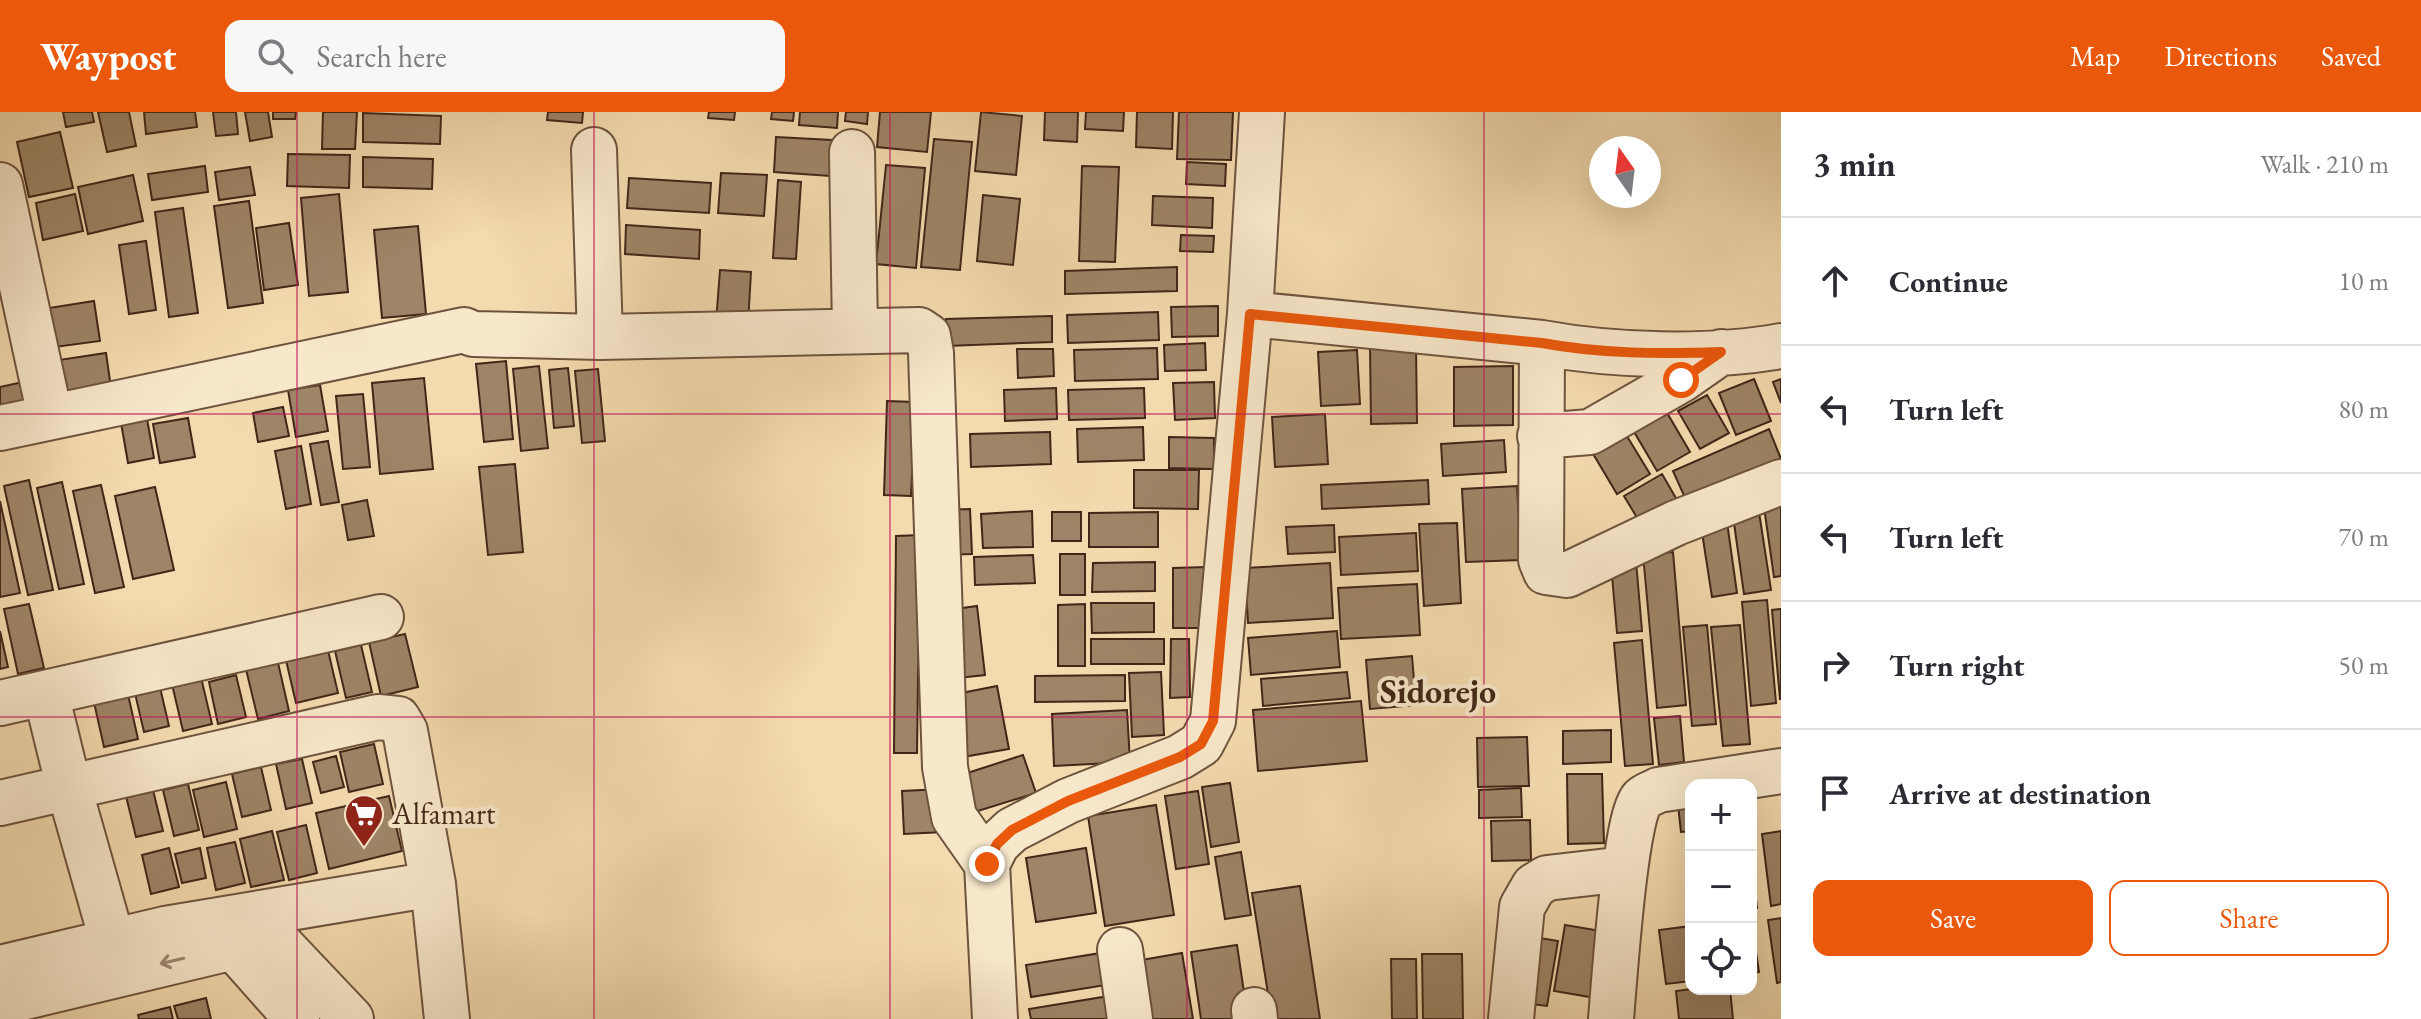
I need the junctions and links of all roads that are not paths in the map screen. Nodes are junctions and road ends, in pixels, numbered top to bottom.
1 (1262, 112) edge
2 (594, 150) dead end
3 (852, 152) dead end
4 (0, 185) edge
5 (1250, 314) junction
6 (855, 331) junction
7 (600, 337) junction
8 (1542, 343) junction
9 (1781, 346) edge
10 (1721, 352) junction
11 (50, 416) junction
12 (0, 428) edge
13 (1540, 436) junction
14 (1781, 482) edge
15 (381, 617) dead end
16 (46, 694) junction
17 (0, 703) edge
18 (1781, 771) edge
19 (69, 788) junction
20 (0, 803) edge
21 (987, 864) junction
22 (1625, 869) junction
23 (433, 884) junction
24 (242, 931) junction
25 (112, 940) junction
26 (1120, 950) dead end
27 (0, 968) edge
28 (57, 971) junction
29 (0, 1003) edge
30 (342, 1016) edge
31 (297, 1019) edge
32 (447, 1019) edge
33 (995, 1019) edge
34 (1130, 1019) edge
35 (1511, 1019) edge
36 (1611, 1019) edge

1 - 5 street
2 - 7 street
3 - 6 street
4 - 11 street
5 - 8 street
5 - 21 street
6 - 7 street
6 - 21 street
7 - 11 street
8 - 10 street
8 - 13 street
9 - 10 street
10 - 13 street
11 - 12 street
13 - 14 street
15 - 16 street
16 - 17 street
16 - 19 street
18 - 22 street
19 - 20 street
19 - 23 street
19 - 25 street
21 - 33 street
22 - 35 street
22 - 36 street
23 - 24 street
23 - 32 street
24 - 25 street
24 -> 28 street
24 - 30 street
24 - 31 street
25 - 28 street
26 - 34 street
27 - 28 street
28 - 29 street

